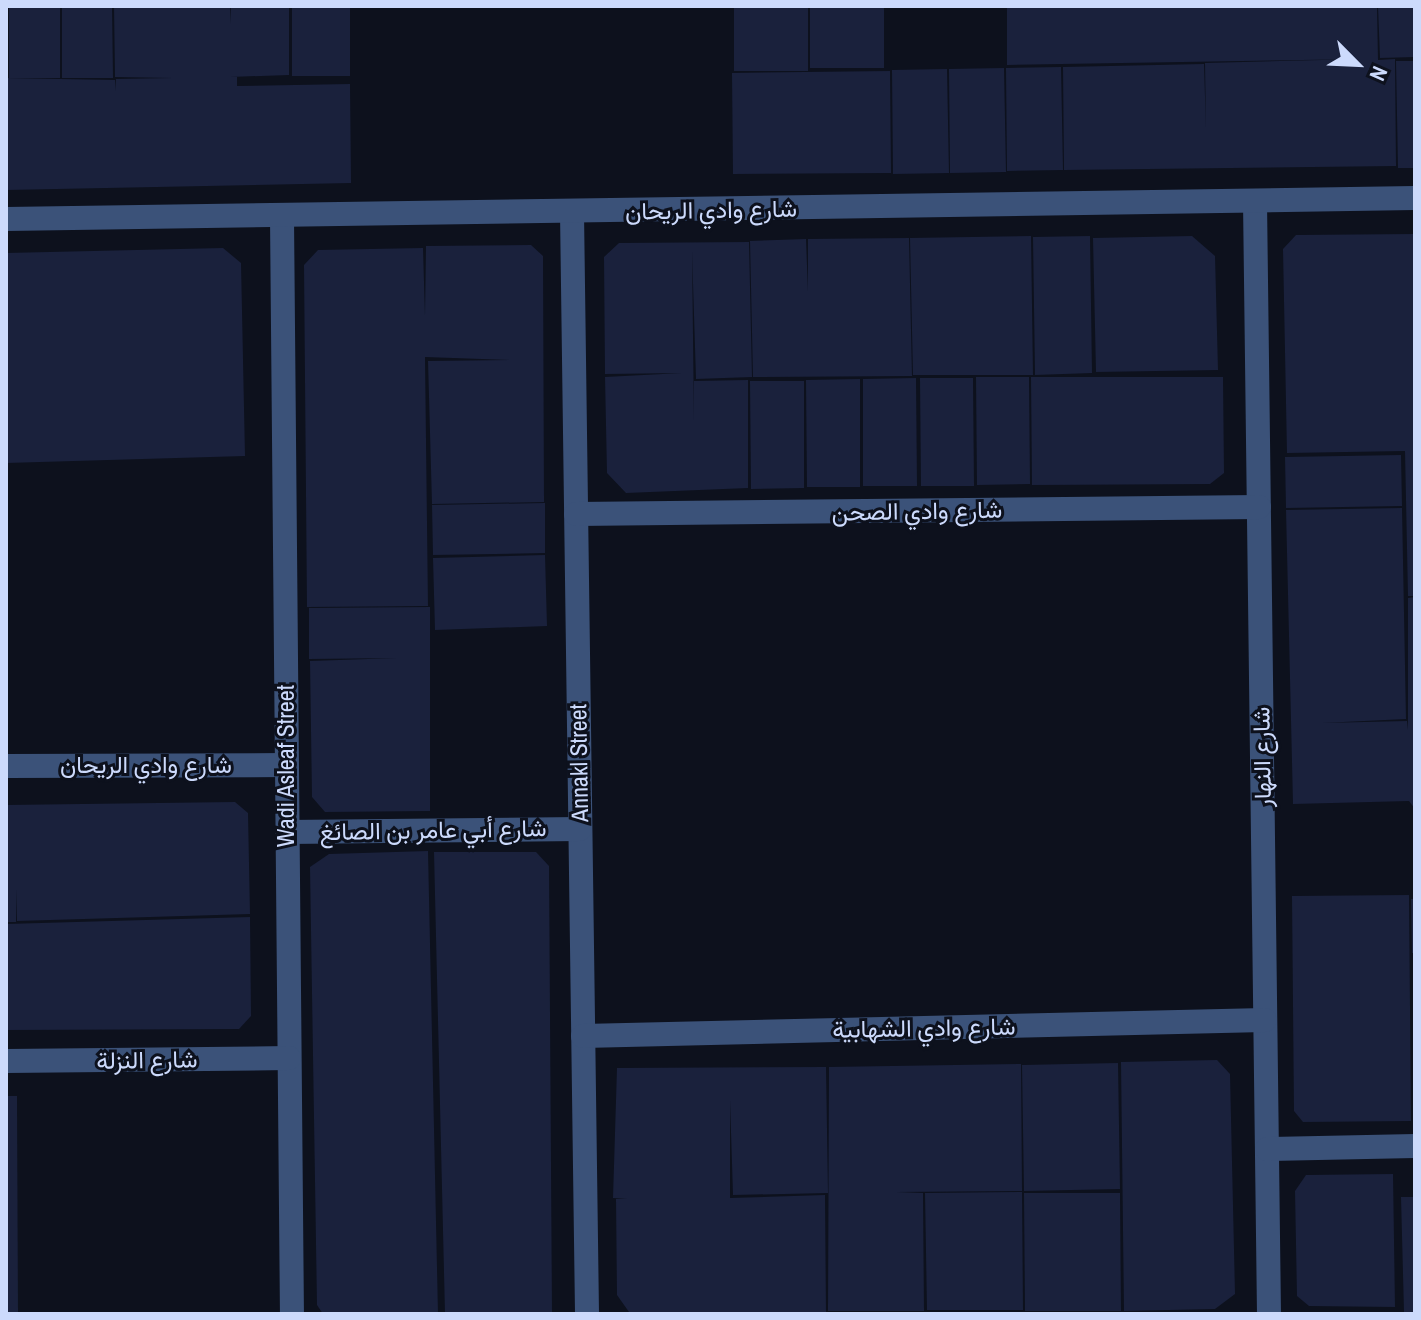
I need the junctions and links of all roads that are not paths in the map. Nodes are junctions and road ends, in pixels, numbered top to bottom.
1 (1415, 198) edge
2 (1255, 201) junction
3 (572, 212) junction
4 (282, 217) junction
5 (6, 219) edge
6 (1259, 507) junction
7 (576, 514) junction
8 (286, 765) junction
9 (6, 766) edge
10 (580, 829) junction
11 (287, 832) junction
12 (1265, 1020) junction
13 (583, 1036) junction
14 (289, 1058) junction
15 (6, 1061) edge
16 (1415, 1146) edge
17 (1267, 1149) junction
18 (292, 1314) edge
19 (587, 1314) edge
20 (1269, 1314) edge

1 - 2 street, شارع وادي الريحان
2 - 3 street, شارع وادي الريحان
2 - 6 street, شارع النهار
3 - 4 street, شارع وادي الريحان
3 - 7 street, Annakl Street
4 - 5 street, شارع وادي الريحان
4 - 8 street, Wadi Asleaf Street
6 - 7 street, شارع وادي الصحن
6 - 12 street, شارع النهار
7 - 10 street, Annakl Street
8 - 9 street, شارع وادي الريحان
8 - 11 street, Wadi Asleaf Street
10 - 11 street, شارع أبي عامر بن الصائغ
10 - 13 street, Annakl Street
11 - 14 street, Wadi Asleaf Street
12 - 13 street, شارع وادي الشهابية
12 - 17 street, شارع النهار
13 - 19 street, Annakl Street
14 - 15 street, شارع النزلة
14 - 18 street, Wadi Asleaf Street
16 - 17 street
17 - 20 street, شارع النهار

